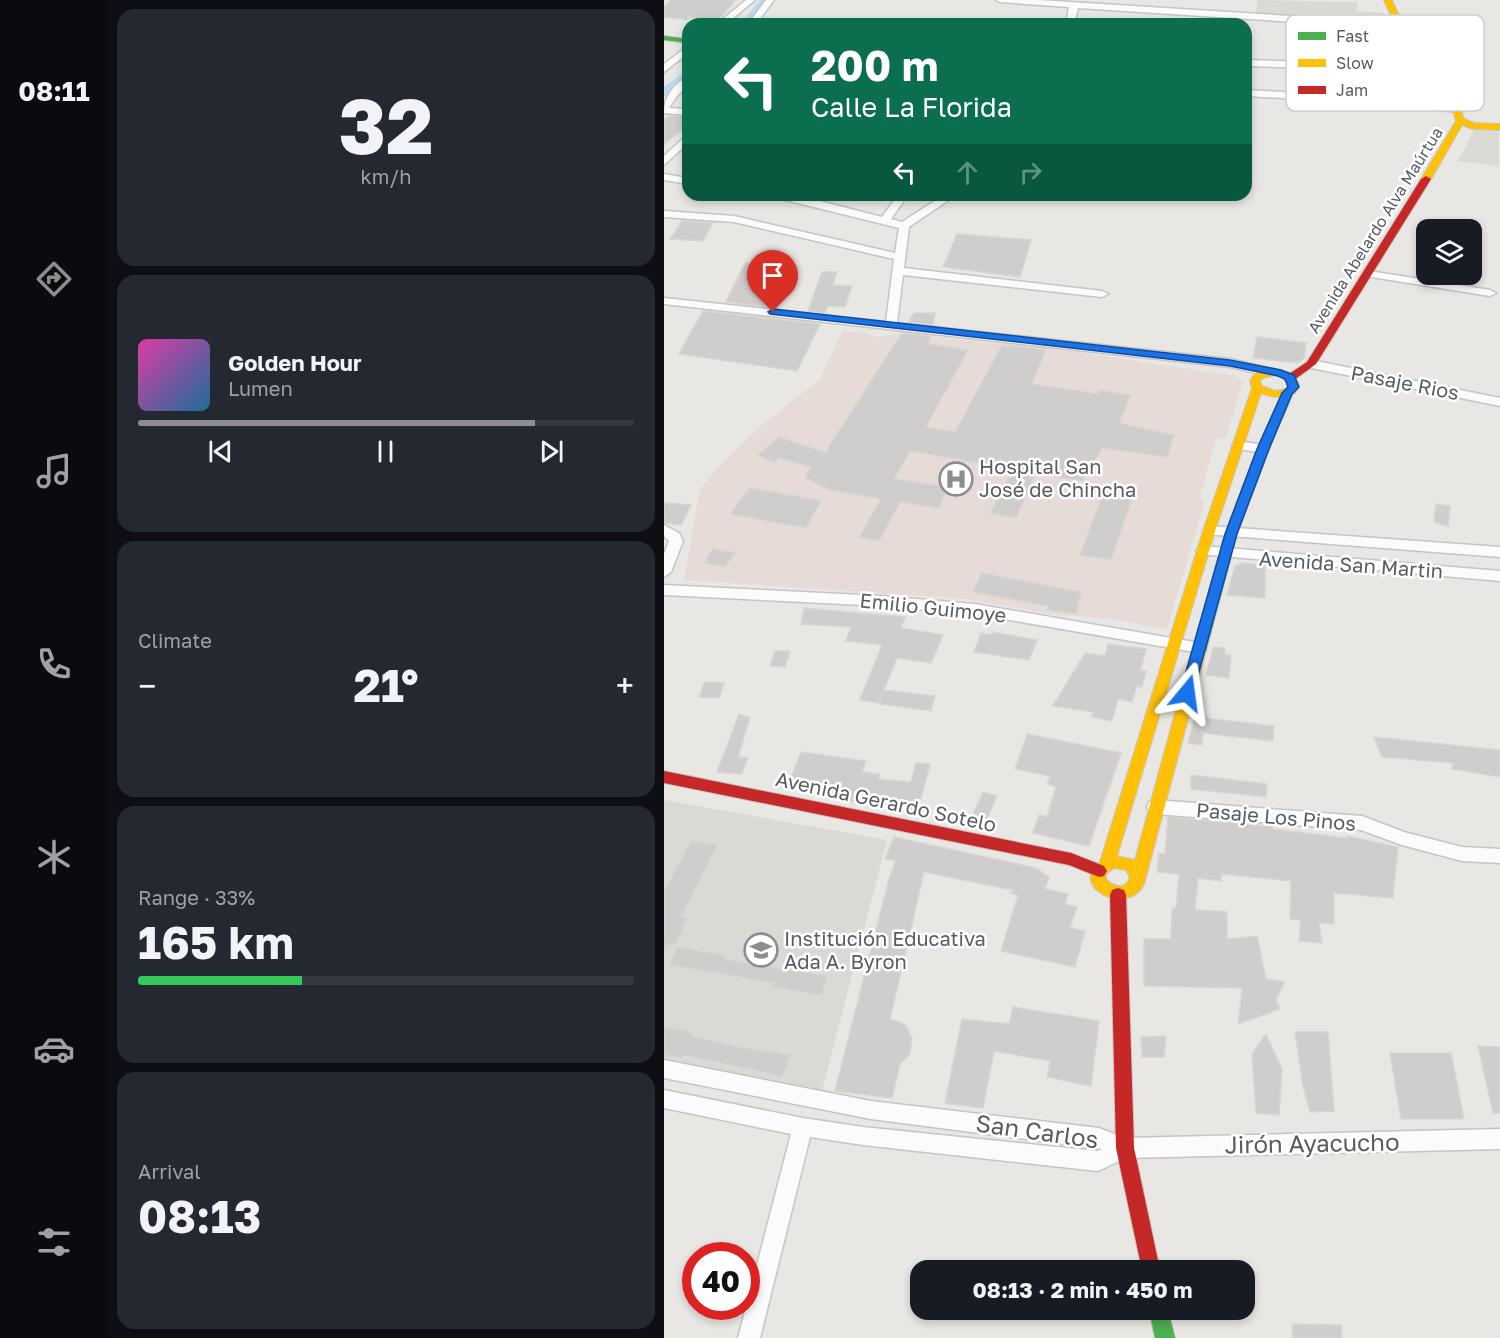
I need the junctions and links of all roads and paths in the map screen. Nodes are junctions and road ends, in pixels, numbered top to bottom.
1 (751, 0) edge
2 (770, 0) edge
3 (1000, 0) edge
4 (1388, 0) edge
5 (1074, 5) junction
6 (1393, 15) edge
7 (728, 18) edge
8 (756, 18) edge
9 (1071, 18) edge
10 (1286, 19) edge
11 (664, 39) edge
12 (682, 45) edge
13 (682, 48) edge
14 (664, 50) edge
15 (682, 52) edge
16 (1252, 63) edge
17 (1286, 65) edge
18 (664, 69) edge
19 (682, 86) edge
20 (1252, 93) edge
21 (1286, 95) edge
22 (664, 109) edge
23 (682, 111) edge
24 (1435, 111) edge
25 (1456, 111) edge
26 (1458, 115) junction
27 (1500, 119) edge
28 (1500, 127) edge
29 (682, 143) edge
30 (664, 162) edge
31 (664, 177) edge
32 (682, 180) edge
33 (816, 201) edge
34 (899, 201) edge
35 (942, 201) edge
36 (664, 214) edge
37 (884, 221) junction
38 (904, 226) junction
39 (898, 257) junction
40 (899, 271) junction
41 (1369, 274) junction
42 (1490, 293) dead end
43 (1102, 294) dead end
44 (664, 301) edge
45 (891, 324) junction
46 (1311, 364) junction
47 (1269, 372) junction
48 (1290, 378) junction
49 (1257, 388) junction
50 (1288, 393) junction
51 (1500, 402) edge
52 (1238, 445) junction
53 (1263, 449) junction
54 (664, 530) edge
55 (1209, 531) junction
56 (1231, 534) junction
57 (1203, 551) junction
58 (1500, 552) edge
59 (1226, 555) junction
60 (664, 572) edge
61 (1500, 576) edge
62 (664, 590) edge
63 (1176, 642) junction
64 (1200, 648) junction
65 (664, 777) edge
66 (1155, 807) junction
67 (1500, 856) edge
68 (1103, 867) junction
69 (1137, 874) junction
70 (1118, 895) junction
71 (664, 1069) edge
72 (664, 1099) edge
73 (803, 1127) junction
74 (1500, 1139) edge
75 (1125, 1148) junction
76 (1149, 1260) edge
77 (1161, 1320) edge
78 (749, 1338) edge
79 (1165, 1338) edge

1 - 7 street
2 - 8 street
3 - 5 street
4 - 6 street, Avenida Abelardo Alva Maúrtua
5 - 9 street
5 - 10 street
11 - 12 street
13 - 14 street
15 - 18 street
16 - 17 street
19 - 22 street
20 - 21 street
22 - 23 street
24 - 26 street
25 - 26 street, Avenida Abelardo Alva Maúrtua
26 - 27 street
26 - 28 street
26 - 41 street, Avenida Abelardo Alva Maúrtua
29 - 30 street
31 - 32 street
33 - 37 street
34 - 37 street
35 - 38 street
36 - 39 street
37 - 38 street
38 - 39 street
39 - 40 street
40 - 43 street
40 - 45 street
41 - 42 street
41 - 46 street, Avenida Abelardo Alva Maúrtua
44 - 45 street
45 - 47 street
46 - 48 street, Avenida Abelardo Alva Maúrtua
46 - 51 street, Pasaje Rios
47 - 48 street
47 - 49 street
48 - 50 street
49 - 50 street
49 - 52 street
50 - 53 street
52 - 53 street
52 - 55 street
53 - 56 street
54 - 60 street
55 - 56 street, Avenida San Martin
55 - 57 street
56 - 58 street, Avenida San Martin
56 - 59 street
57 - 59 street, Avenida San Martin
57 - 63 street
59 - 61 street, Avenida San Martin
59 - 64 street
62 - 63 street, Emilio Guimoye
63 - 64 street, Emilio Guimoye
63 - 68 street
64 - 66 street
65 - 68 street, Avenida Gerardo Sotelo
66 - 67 street, Pasaje Los Pinos
66 - 69 street
68 - 69 street
68 - 70 street
69 - 70 street
70 - 75 street
71 - 75 street, San Carlos
72 - 73 street, San Carlos
73 - 75 street, San Carlos
73 - 78 street
74 - 75 street, Jirón Ayacucho
75 - 76 street
77 - 79 street

